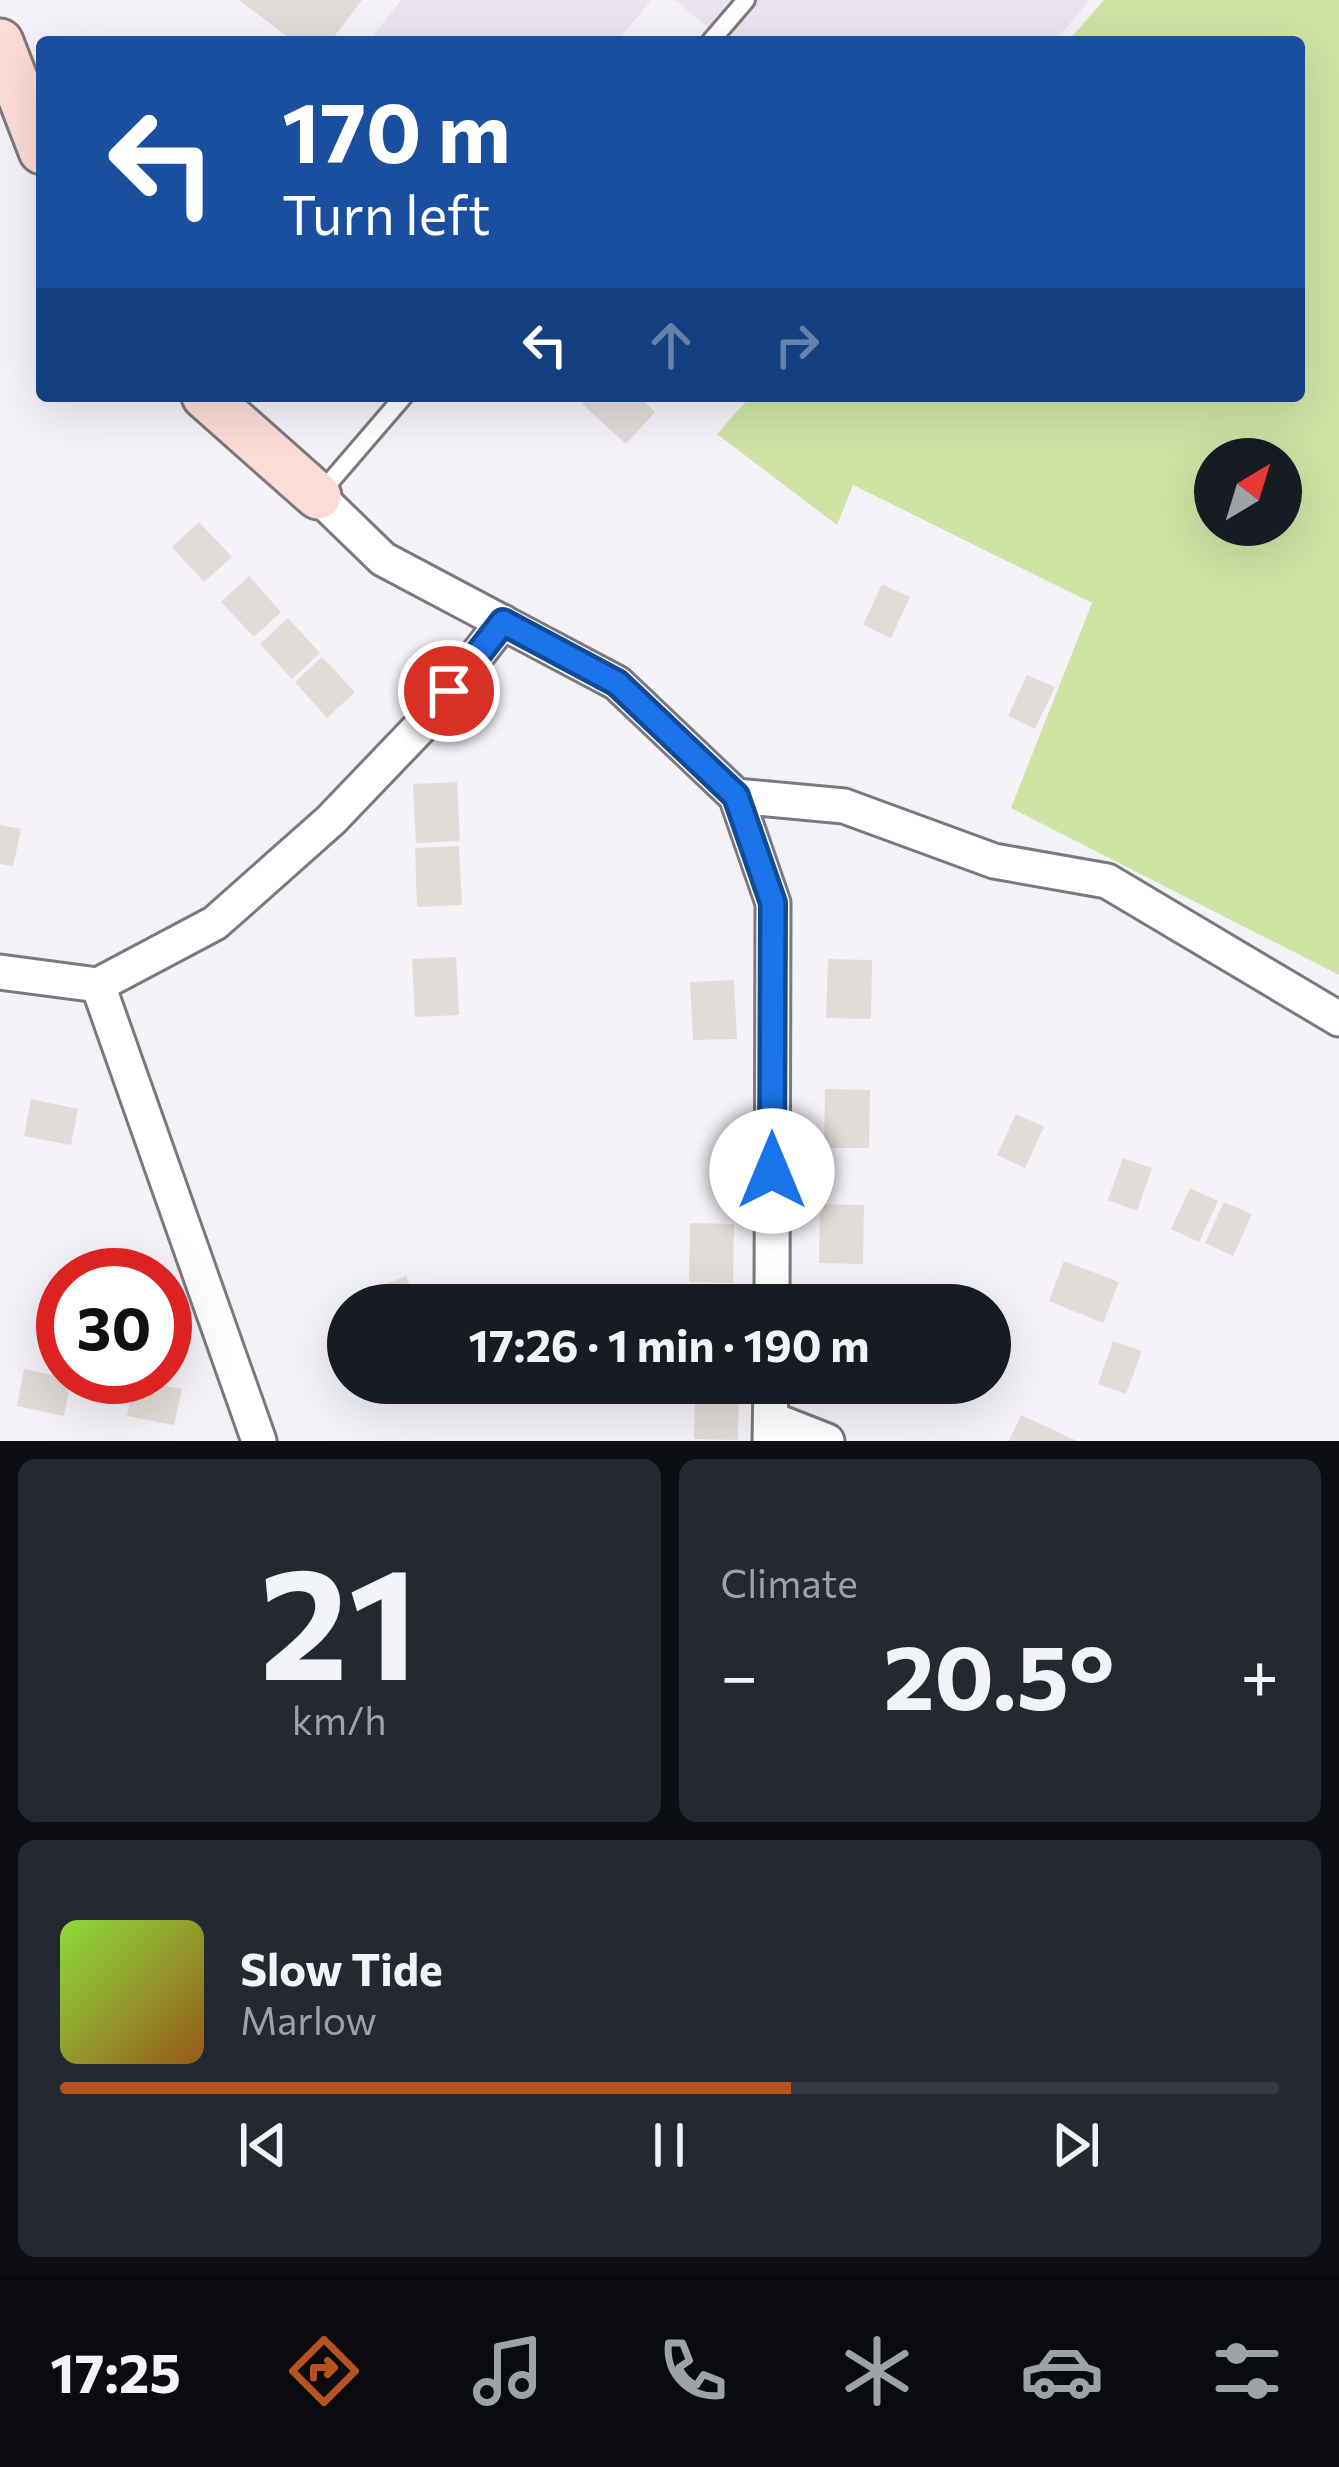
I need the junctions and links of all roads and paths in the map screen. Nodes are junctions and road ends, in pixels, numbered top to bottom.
1 (746, 0) edge
2 (715, 36) edge
3 (0, 42) edge
4 (23, 131) edge
5 (212, 402) edge
6 (399, 402) edge
7 (318, 496) junction
8 (503, 622) junction
9 (736, 796) junction
10 (0, 972) edge
11 (98, 985) junction
12 (1339, 1019) edge
13 (772, 1284) edge
14 (771, 1430) edge
15 (259, 1441) edge
16 (827, 1441) edge

1 - 2 lane
3 - 4 street
5 - 7 street
6 - 7 lane
7 - 8 street
8 - 9 street
8 - 11 street
9 - 12 street
9 - 13 street
10 - 11 street
11 - 15 street
14 - 16 street

